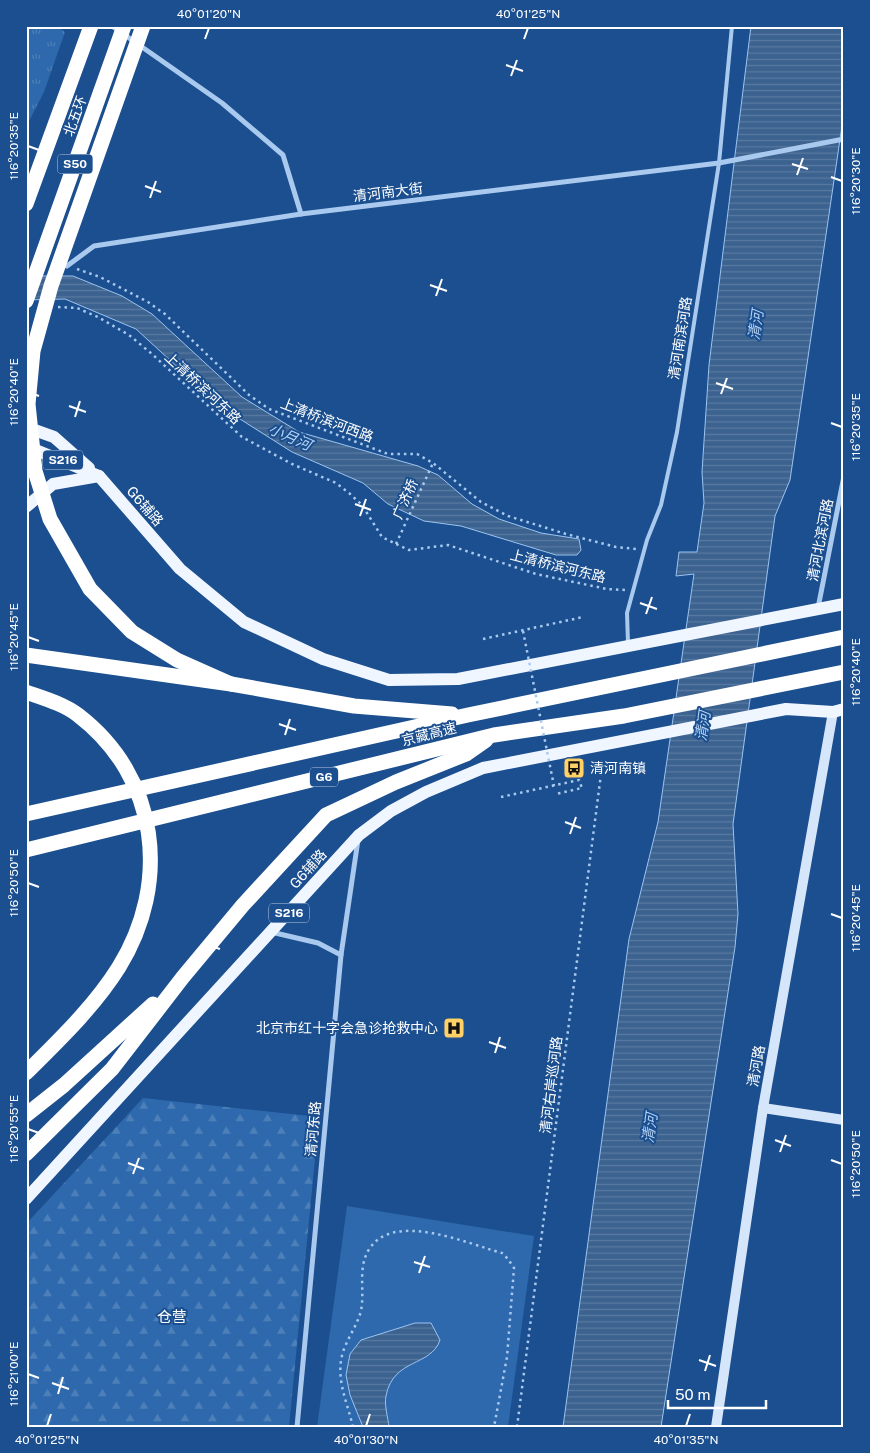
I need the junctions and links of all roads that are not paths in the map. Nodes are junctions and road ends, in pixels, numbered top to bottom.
1 (90, 26) edge
2 (112, 26) edge
3 (124, 26) edge
4 (143, 26) edge
5 (732, 26) edge
6 (844, 139) edge
7 (719, 162) junction
8 (27, 202) edge
9 (301, 214) junction
10 (67, 266) road end
11 (26, 301) edge
12 (26, 427) edge
13 (26, 446) edge
14 (99, 476) junction
15 (844, 476) edge
16 (26, 507) edge
17 (844, 604) edge
18 (818, 608) junction
19 (844, 637) edge
20 (628, 647) junction
21 (26, 655) edge
22 (844, 672) edge
23 (231, 684) junction
24 (26, 692) edge
25 (838, 710) edge
26 (468, 715) junction
27 (494, 735) junction
28 (26, 814) edge
29 (359, 834) junction
30 (26, 850) edge
31 (271, 932) junction
32 (341, 955) junction
33 (183, 977) junction
34 (26, 1073) edge
35 (763, 1108) junction
36 (26, 1115) edge
37 (844, 1120) edge
38 (26, 1154) edge
39 (29, 1191) edge
40 (297, 1427) edge
41 (716, 1427) edge

1 - 8 highway, 北五环 / S50
2 - 9 street
3 - 11 highway, 北五环 / S50, bridge
4 - 23 highway, bridge
5 - 7 lane, 清河南滨河路
6 - 7 street, 清河南大街
7 - 9 street, 清河南大街
7 - 20 lane, 清河南滨河路
9 - 10 street, 清河南大街
12 - 14 main road
13 - 14 main road, G6辅路 / S216
14 - 16 main road
14 - 20 main road, G6辅路 / S216
15 - 18 street, 清河北滨河路
17 - 18 main road
18 - 20 main road, G6辅路
19 - 26 highway, 京藏高速 / G6
21 - 23 highway, bridge
22 - 27 highway, 京藏高速 / G6
23 - 26 highway
24 - 34 highway, bridge
25 - 29 main road, G6辅路 / S216
25 - 35 street, 清河路
26 - 28 highway, 京藏高速 / G6
27 - 30 highway, 京藏高速 / G6
27 - 33 highway
29 - 31 main road, G6辅路 / S216
29 - 32 street, 清河东路
31 - 32 street
31 - 39 main road, G6辅路 / S216
32 - 40 street, 清河东路
33 - 36 highway
33 - 38 highway
35 - 37 street
35 - 41 street, 清河路

